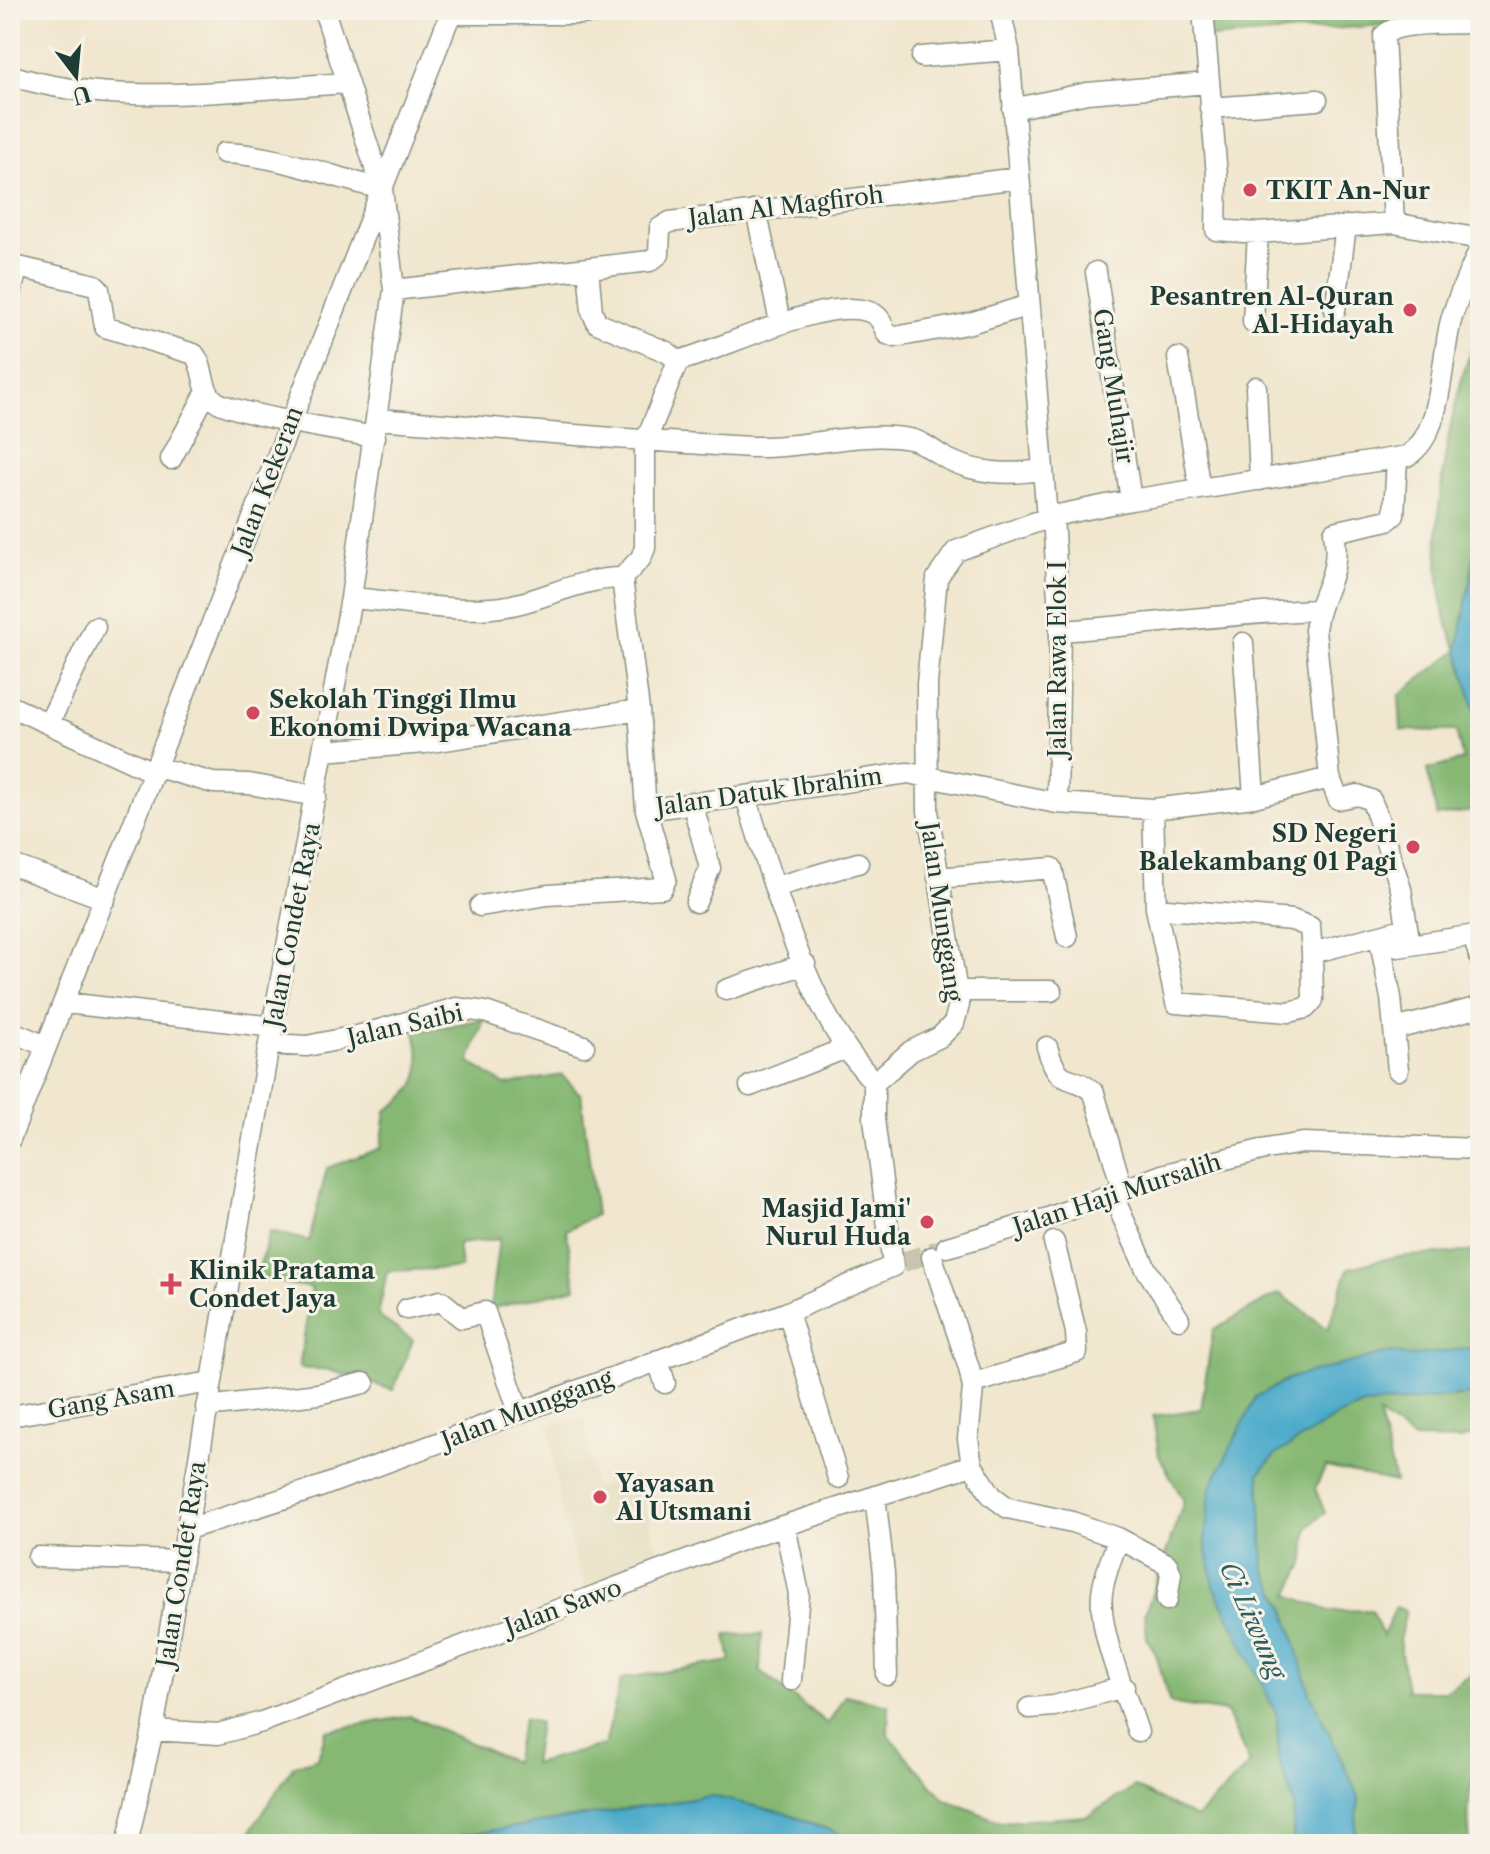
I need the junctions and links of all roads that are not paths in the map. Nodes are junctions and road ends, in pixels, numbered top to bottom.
1 (324, 10) edge
2 (628, 10) edge
3 (1000, 10) edge
4 (1203, 10) edge
5 (451, 12) edge
6 (1480, 23) edge
7 (1009, 50) junction
8 (922, 57) dead end
9 (10, 75) edge
10 (348, 83) junction
11 (1208, 83) junction
12 (1317, 100) dead end
13 (1210, 108) junction
14 (1013, 109) junction
15 (224, 153) dead end
16 (1018, 178) junction
17 (382, 189) junction
18 (756, 210) junction
19 (1394, 223) junction
20 (1346, 226) junction
21 (1258, 233) junction
22 (1480, 239) edge
23 (1480, 248) edge
24 (14, 267) edge
25 (588, 268) junction
26 (1096, 272) dead end
27 (394, 290) junction
28 (10, 297) edge
29 (1029, 305) junction
30 (1335, 310) dead end
31 (780, 322) junction
32 (1253, 322) dead end
33 (1178, 358) dead end
34 (678, 361) junction
35 (1256, 387) dead end
36 (207, 391) junction
37 (289, 422) junction
38 (376, 428) junction
39 (645, 443) junction
40 (1397, 458) junction
41 (171, 459) dead end
42 (1041, 470) junction
43 (1260, 480) junction
44 (1200, 489) junction
45 (1131, 500) junction
46 (1050, 517) junction
47 (622, 578) junction
48 (351, 598) junction
49 (1317, 610) junction
50 (95, 627) dead end
51 (1060, 631) junction
52 (1243, 643) dead end
53 (10, 706) edge
54 (639, 710) junction
55 (49, 723) junction
56 (323, 751) junction
57 (156, 770) junction
58 (926, 775) junction
59 (1330, 778) junction
60 (316, 796) junction
61 (746, 797) junction
62 (1254, 797) junction
63 (692, 802) junction
64 (1057, 803) junction
65 (1153, 809) junction
66 (646, 810) junction
67 (858, 863) dead end
68 (10, 864) edge
69 (938, 878) junction
70 (775, 887) junction
71 (105, 899) junction
72 (696, 902) dead end
73 (480, 906) dead end
74 (1156, 908) junction
75 (1408, 936) junction
76 (1067, 937) dead end
77 (1380, 942) junction
78 (1312, 953) junction
79 (1480, 958) edge
80 (805, 964) junction
81 (726, 990) dead end
82 (958, 991) junction
83 (1051, 991) dead end
84 (66, 1003) junction
85 (1480, 1007) edge
86 (1395, 1029) junction
87 (10, 1031) edge
88 (272, 1036) junction
89 (46, 1046) junction
90 (584, 1046) dead end
91 (1047, 1047) dead end
92 (846, 1048) junction
93 (1398, 1070) dead end
94 (874, 1083) junction
95 (750, 1086) dead end
96 (11, 1135) edge
97 (1480, 1149) edge
98 (1118, 1194) junction
99 (1051, 1231) junction
100 (407, 1309) dead end
101 (788, 1312) junction
102 (1179, 1319) dead end
103 (658, 1360) junction
104 (984, 1380) dead end
105 (211, 1382) junction
106 (364, 1383) dead end
107 (665, 1383) dead end
108 (206, 1407) junction
109 (519, 1412) junction
110 (10, 1416) edge
111 (972, 1465) junction
112 (838, 1478) dead end
113 (875, 1496) junction
114 (785, 1526) junction
115 (188, 1529) junction
116 (1118, 1538) junction
117 (38, 1557) dead end
118 (182, 1561) junction
119 (1167, 1600) dead end
120 (887, 1675) dead end
121 (791, 1680) dead end
122 (1124, 1687) junction
123 (1029, 1708) dead end
124 (153, 1730) junction
125 (1138, 1732) dead end
126 (127, 1844) edge

1 - 10 street, Jalan Condet Raya
2 - 5 street
3 - 7 street
4 - 11 street
5 - 17 street, Jalan Kekeran
6 - 19 street
7 - 8 street
7 - 14 street
9 - 10 street
10 - 17 street, Jalan Condet Raya
11 - 13 street
11 - 14 street
12 - 13 street
13 - 21 street
14 - 16 street
15 - 17 street
16 - 18 street, Jalan Al Magfiroh
16 - 29 street
17 - 27 street, Jalan Condet Raya
17 - 37 street, Jalan Kekeran
18 - 25 street, Jalan Al Magfiroh
18 - 31 street
19 - 20 street
19 - 22 street
20 - 21 street
20 - 30 street
21 - 32 street
23 - 40 street
24 - 28 street
24 - 36 street
25 - 27 street, Jalan Al Magfiroh
25 - 34 street
26 - 45 street, Gang Muhajir
27 - 38 street, Jalan Condet Raya
29 - 31 street
29 - 42 street
31 - 34 street
33 - 44 street
34 - 39 street
35 - 43 street
36 - 37 street
36 - 41 street
37 - 38 street
37 - 57 street, Jalan Kekeran
38 - 39 street
38 - 48 street, Jalan Condet Raya
39 - 42 street
39 - 47 street
40 - 43 street, Jalan Munggang
40 - 49 street
42 - 46 street
43 - 44 street, Jalan Munggang
44 - 45 street, Jalan Munggang
45 - 46 street, Jalan Munggang
46 - 51 street, Jalan Rawa Elok I
46 - 58 street, Jalan Munggang
47 - 48 street
47 - 54 street, Jalan Datuk Ibrahim
48 - 56 street, Jalan Condet Raya
49 - 51 street
49 - 59 street
50 - 55 street
51 - 64 street, Jalan Rawa Elok I
52 - 62 street
53 - 55 street
54 - 56 street
54 - 66 street, Jalan Datuk Ibrahim
55 - 57 street
56 - 60 street, Jalan Condet Raya
57 - 60 street
57 - 71 street, Jalan Kekeran
58 - 61 street, Jalan Datuk Ibrahim
58 - 64 street, Jalan Datuk Ibrahim
58 - 69 street, Jalan Munggang
59 - 62 street, Jalan Datuk Ibrahim
59 - 75 street
60 - 88 street, Jalan Condet Raya
61 - 63 street, Jalan Datuk Ibrahim
61 - 70 street
62 - 65 street, Jalan Datuk Ibrahim
63 - 66 street, Jalan Datuk Ibrahim
63 - 72 street
64 - 65 street, Jalan Datuk Ibrahim
65 - 74 street
66 - 73 street
67 - 70 street
68 - 71 street
69 - 76 street
69 - 82 street, Jalan Munggang
70 - 80 street
71 - 84 street, Jalan Kekeran
74 - 78 street
74 - 78 street
75 - 77 street
75 - 79 street
77 - 78 street
77 - 86 street
80 - 81 street
80 - 92 street
82 - 83 street
82 - 94 street, Jalan Munggang
84 - 88 street, Jalan Saibi
84 - 89 street, Jalan Kekeran
85 - 86 street
86 - 93 street
87 - 89 street
88 - 90 street, Jalan Saibi
88 - 105 street, Jalan Condet Raya
89 - 96 street, Jalan Kekeran
91 - 98 street
92 - 94 street
92 - 95 street
94 - 101 street, Jalan Munggang
97 - 98 street, Jalan Haji Mursalih
98 - 99 street, Jalan Haji Mursalih
98 - 102 street
99 - 104 street
99 - 111 street, Jalan Haji Mursalih
100 - 109 street
101 - 103 street, Jalan Munggang
101 - 112 street
103 - 107 street
103 - 109 street, Jalan Munggang
105 - 108 street, Jalan Condet Raya
105 - 110 street, Gang Asam
106 - 108 street
108 - 115 street, Jalan Condet Raya
109 - 115 street, Jalan Munggang
111 - 113 street, Jalan Sawo
111 - 116 street
113 - 114 street, Jalan Sawo
113 - 120 street
114 - 121 street
114 - 124 street, Jalan Sawo
115 - 118 street, Jalan Condet Raya
116 - 119 street
116 - 122 street
117 - 118 street
118 - 124 street, Jalan Condet Raya
122 - 123 street
122 - 125 street
124 - 126 street, Jalan Condet Raya

